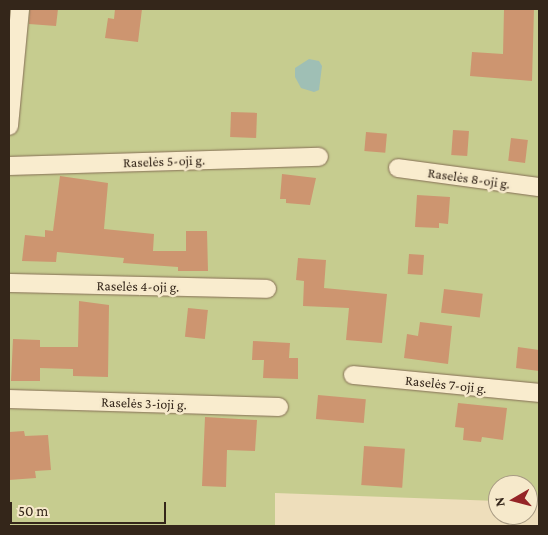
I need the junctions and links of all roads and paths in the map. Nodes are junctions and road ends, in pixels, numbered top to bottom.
1 (20, 9) edge
2 (9, 126) edge
3 (319, 157) dead end
4 (9, 166) edge
5 (398, 168) dead end
6 (539, 187) edge
7 (9, 283) edge
8 (267, 289) dead end
9 (353, 375) dead end
10 (539, 393) edge
11 (9, 399) edge
12 (279, 407) dead end

1 - 2 street
3 - 4 street, Raselės 5-oji g.
5 - 6 street, Raselės 8-oji g.
7 - 8 street, Raselės 4-oji g.
9 - 10 street, Raselės 7-oji g.
11 - 12 street, Raselės 3-ioji g.

